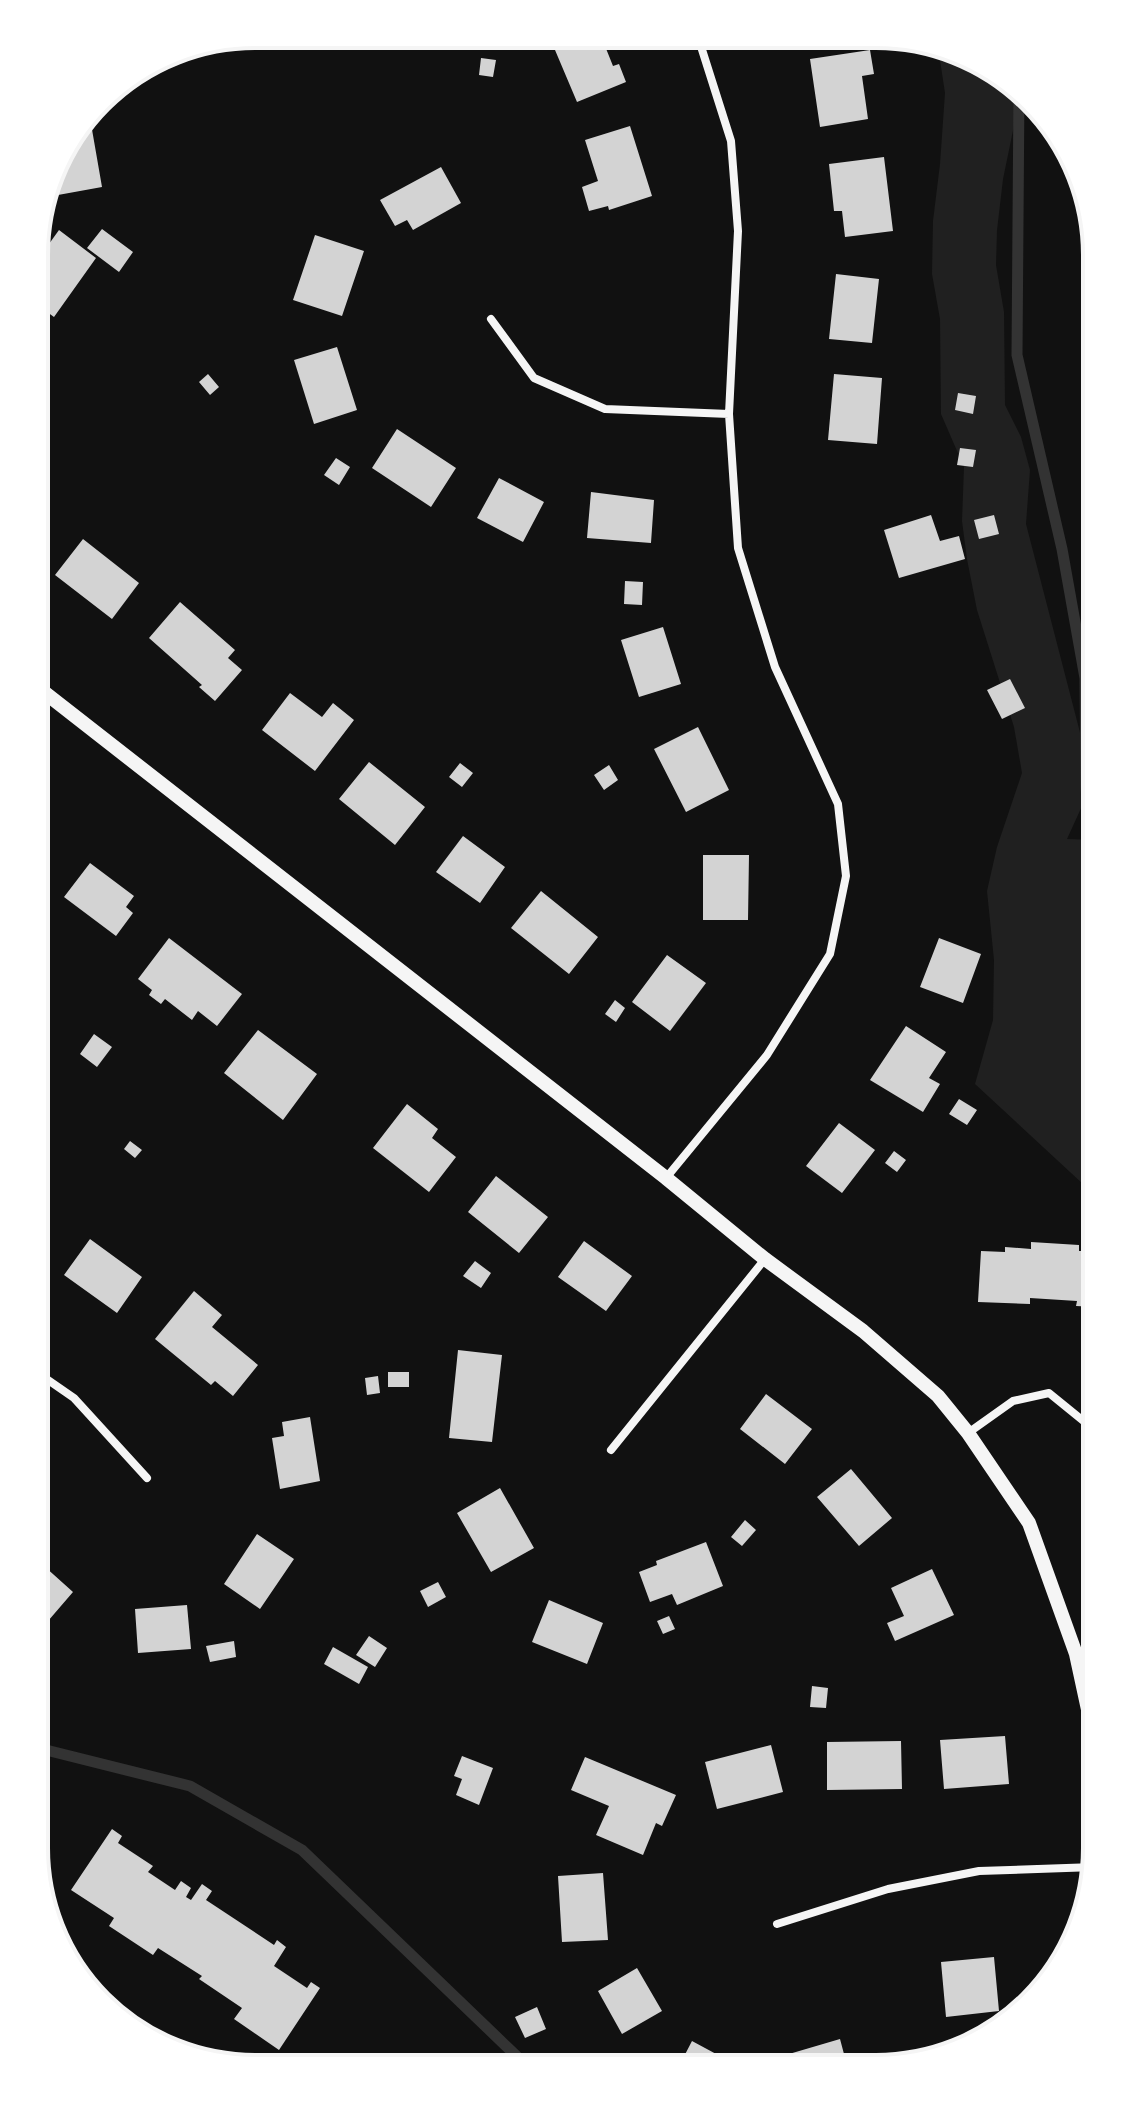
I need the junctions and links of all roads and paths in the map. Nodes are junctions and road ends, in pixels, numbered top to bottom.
1 (701, 48) edge
2 (491, 319) dead end
3 (729, 414) junction
4 (48, 695) edge
5 (666, 1178) junction
6 (765, 1259) junction
7 (48, 1380) edge
8 (1083, 1421) edge
9 (968, 1433) junction
10 (611, 1450) dead end
11 (147, 1478) dead end
12 (1083, 1686) edge
13 (1082, 1867) edge
14 (777, 1924) dead end

1 - 3 street
2 - 3 street
3 - 5 street
4 - 5 street
5 - 6 street
6 - 9 street
6 - 10 street
7 - 11 street
8 - 9 street
9 - 12 street
13 - 14 street

